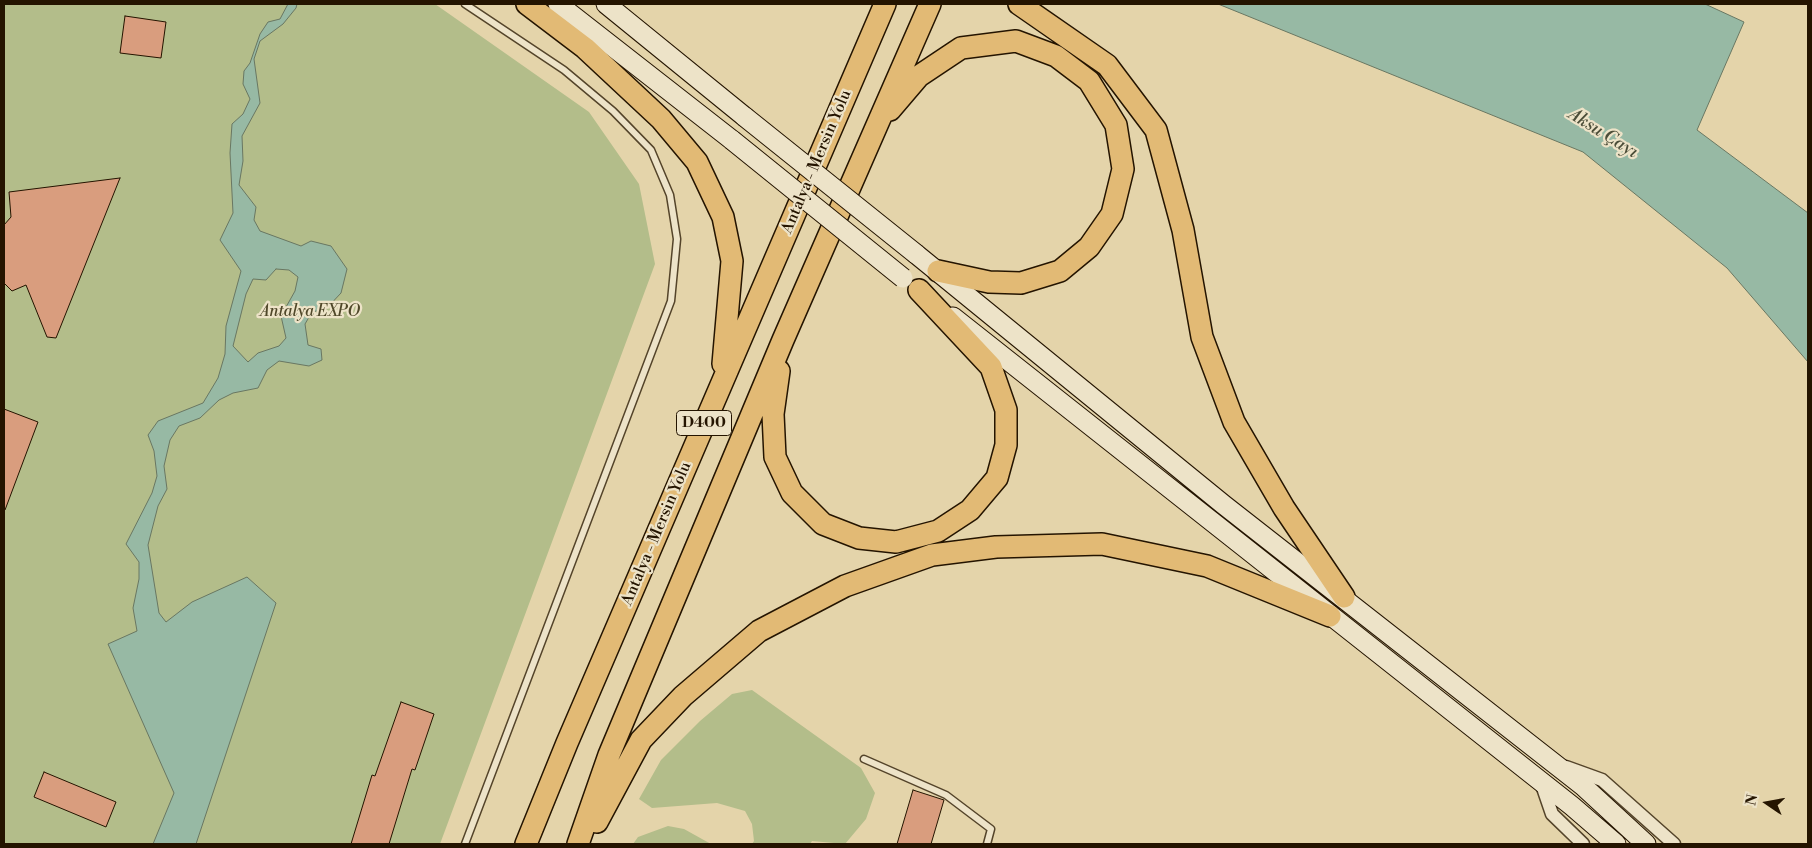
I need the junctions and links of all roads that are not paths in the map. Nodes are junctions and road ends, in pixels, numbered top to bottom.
1 (465, 4) edge
2 (527, 4) edge
3 (558, 4) edge
4 (606, 4) edge
5 (885, 4) edge
6 (930, 4) edge
7 (1019, 4) edge
8 (876, 127) junction
9 (938, 271) junction
10 (911, 284) junction
11 (784, 340) junction
12 (721, 384) junction
13 (1344, 597) junction
14 (1330, 616) junction
15 (864, 760) dead end
16 (1555, 764) junction
17 (1542, 782) junction
18 (1669, 843) edge
19 (465, 844) edge
20 (526, 844) edge
21 (578, 844) edge
22 (585, 844) edge
23 (987, 844) edge
24 (1583, 844) edge
25 (1616, 844) edge
26 (1646, 844) edge

1 - 19 lane
2 - 12 highway
3 - 10 main road, bridge
4 - 9 main road, bridge
5 - 12 highway, Antalya - Mersin Yolu / D400
6 - 8 highway, D400
7 - 13 highway
8 - 9 highway
8 - 11 highway, D400
9 - 13 main road
10 - 11 highway
10 - 14 main road
11 - 21 highway, D400
12 - 20 highway, Antalya - Mersin Yolu / D400
13 - 16 main road
14 - 17 main road
14 - 22 highway
15 - 23 lane
16 - 18 street
16 - 26 main road
17 - 24 street
17 - 25 main road

